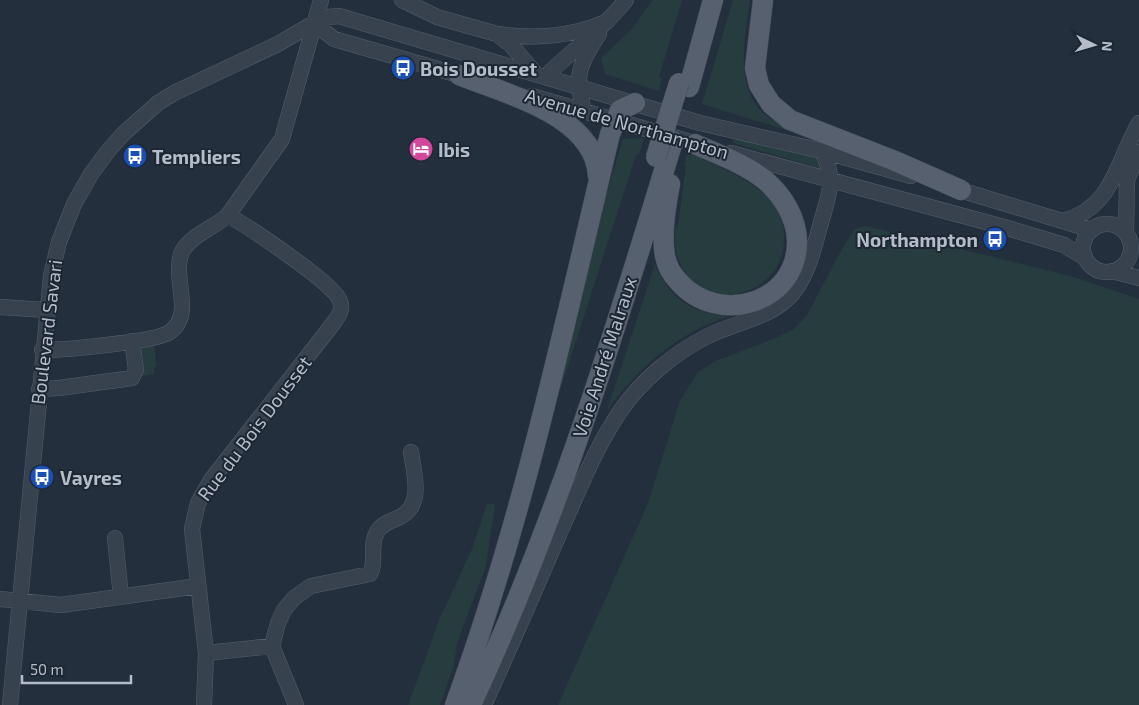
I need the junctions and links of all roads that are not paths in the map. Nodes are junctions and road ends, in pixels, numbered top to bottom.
1 (321, 0) edge
2 (402, 0) edge
3 (626, 0) edge
4 (702, 0) edge
5 (712, 0) edge
6 (763, 0) edge
7 (606, 22) junction
8 (314, 23) junction
9 (498, 34) junction
10 (540, 74) junction
11 (459, 75) junction
12 (578, 85) junction
13 (684, 85) junction
14 (635, 103) junction
15 (584, 112) junction
16 (614, 120) junction
17 (1139, 123) edge
18 (1139, 134) edge
19 (695, 144) junction
20 (822, 151) junction
21 (1139, 152) edge
22 (666, 160) junction
23 (832, 180) junction
24 (598, 183) junction
25 (961, 190) junction
26 (228, 216) junction
27 (1063, 221) junction
28 (1094, 228) junction
29 (1132, 246) edge
30 (1086, 258) junction
31 (1112, 272) junction
32 (1139, 278) edge
33 (1, 305) edge
34 (47, 310) junction
35 (132, 341) junction
36 (42, 350) junction
37 (39, 389) junction
38 (411, 452) dead end
39 (115, 538) dead end
40 (198, 586) junction
41 (121, 597) junction
42 (0, 599) edge
43 (19, 601) junction
44 (272, 646) junction
45 (206, 653) junction
46 (10, 705) edge
47 (204, 705) edge
48 (296, 705) edge
49 (455, 705) edge
50 (471, 705) edge
51 (484, 705) edge

1 - 8 street
2 - 9 street
3 - 7 street
4 - 13 main road, Voie André Malraux
5 - 13 main road, Voie André Malraux
6 - 25 main road
7 - 9 street
7 - 10 street
7 - 12 street
8 - 10 street, Avenue de Northampton
8 - 11 street, Avenue de Northampton
8 - 26 street
8 - 34 street, Boulevard Savari
9 - 10 street
10 - 12 street, Avenue de Northampton
11 - 15 street, Avenue de Northampton
11 - 24 main road
12 - 14 street, Avenue de Northampton
12 - 15 street
13 - 22 main road, Voie André Malraux, bridge
13 - 22 main road, Voie André Malraux
14 - 16 main road
14 - 20 street, Avenue de Northampton
15 - 16 street, Avenue de Northampton
16 - 19 street, Avenue de Northampton
16 - 24 main road
17 - 27 street
18 - 28 street
19 - 22 main road
19 - 23 street, Avenue de Northampton
20 - 23 street
20 - 25 street, Avenue de Northampton
21 - 29 street
22 - 50 main road, Voie André Malraux
23 - 30 street, Avenue de Northampton
23 - 51 street
24 - 49 main road
25 - 27 street, Avenue de Northampton
26 - 35 street
26 - 40 street, Rue du Bois Dousset
27 - 28 street, Avenue de Northampton
28 - 29 street
28 - 30 street
29 - 31 street
30 - 31 street
31 - 32 street
33 - 34 street
34 - 36 street, Boulevard Savari
35 - 36 street
35 - 37 street
36 - 37 street, Boulevard Savari
37 - 43 street, Boulevard Savari
38 - 44 street
39 - 41 street
40 - 41 street
40 - 45 street, Rue du Bois Dousset
41 - 43 street
42 - 43 street
43 - 46 street, Boulevard Savari
44 - 45 street
44 - 48 street
45 - 47 street, Rue du Bois Dousset

